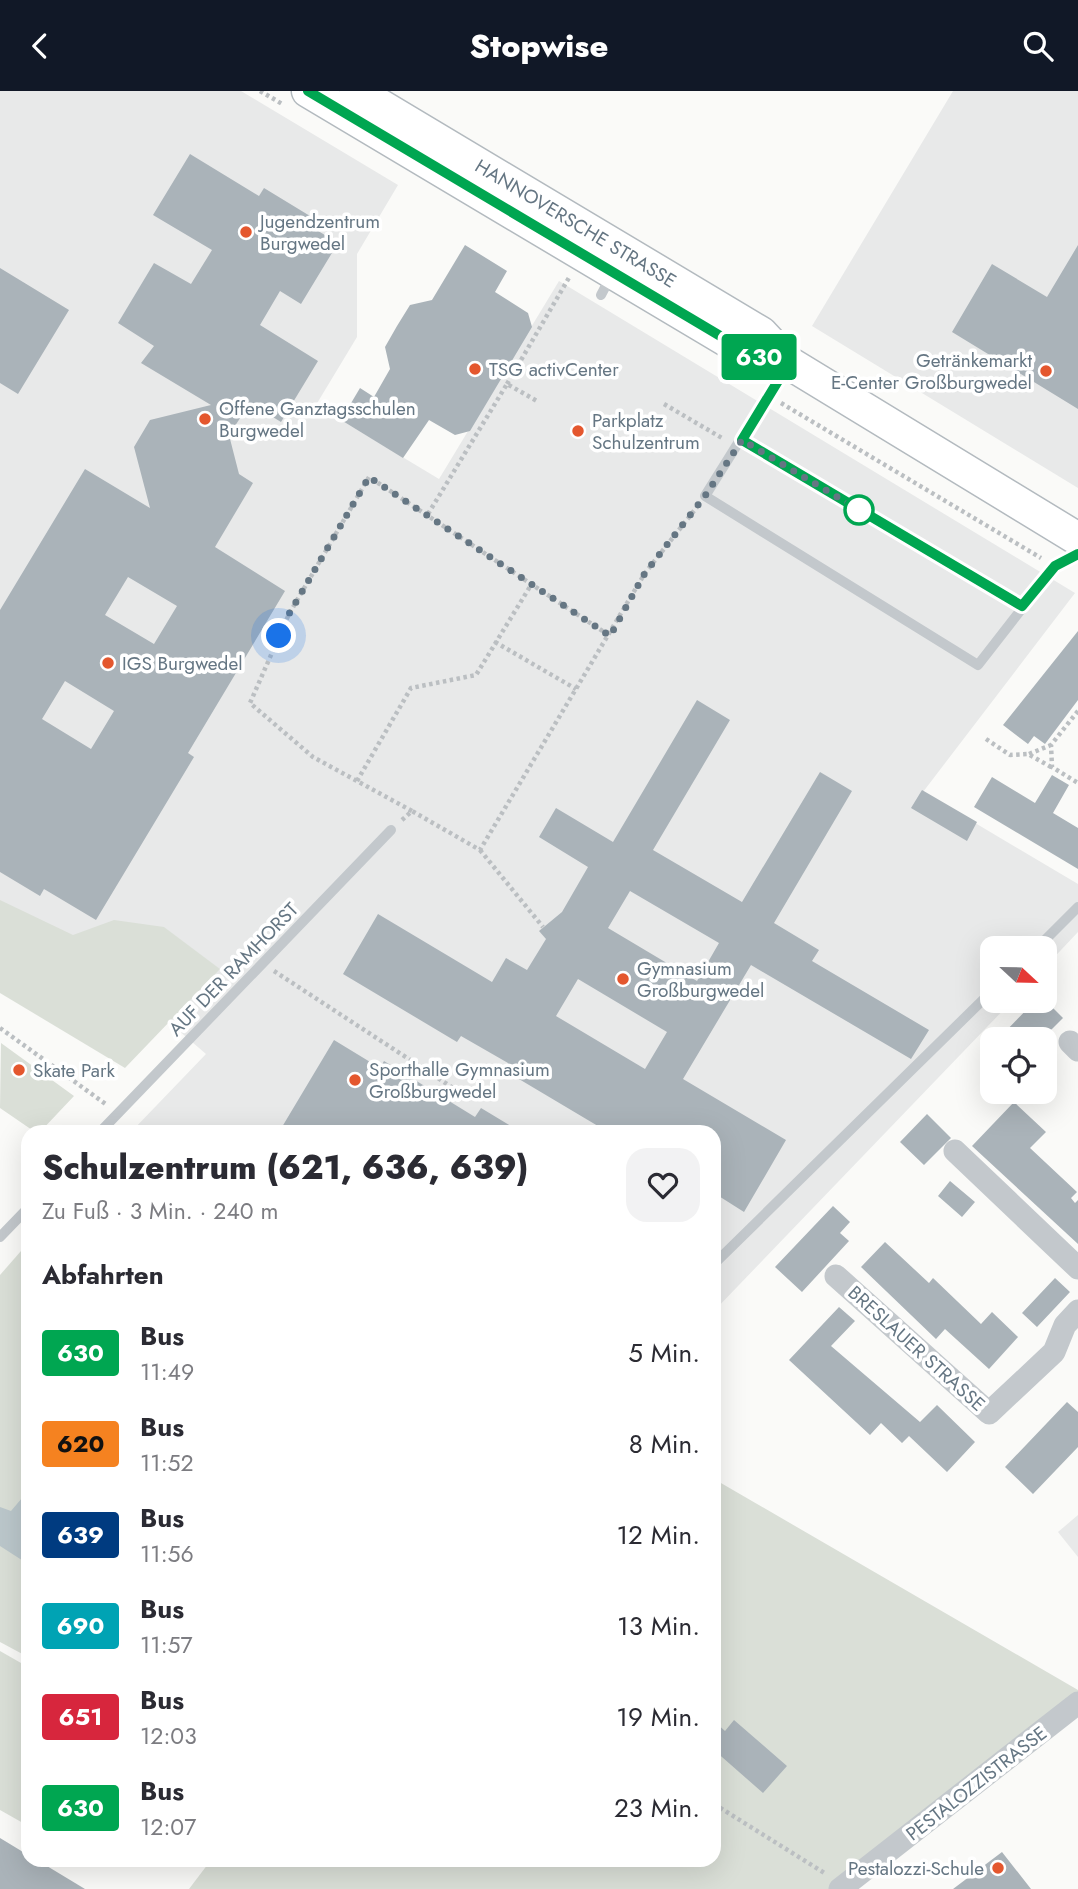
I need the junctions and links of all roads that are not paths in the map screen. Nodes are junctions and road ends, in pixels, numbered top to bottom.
1 (308, 91) edge
2 (356, 91) edge
3 (613, 272) junction
4 (789, 363) junction
5 (740, 444) junction
6 (1078, 539) edge
7 (1078, 554) edge
8 (1022, 606) junction
9 (391, 830) road end
10 (1078, 907) edge
11 (1049, 936) edge
12 (980, 1003) edge
13 (107, 1125) edge
14 (955, 1151) dead end
15 (21, 1215) edge
16 (0, 1237) edge
17 (721, 1257) edge
18 (1078, 1268) edge
19 (836, 1276) dead end
20 (1078, 1311) edge
21 (1078, 1703) edge
22 (842, 1887) edge

1 - 3 main road, HANNOVERSCHE STRASSE
2 - 3 main road, HANNOVERSCHE STRASSE
3 - 4 main road, HANNOVERSCHE STRASSE
4 - 5 lane
4 - 6 main road, HANNOVERSCHE STRASSE
5 - 8 lane
5 - 8 lane
7 - 8 lane
9 - 13 lane, AUF DER RAMHORST
10 - 11 lane
12 - 17 lane
14 - 18 street
15 - 16 lane
19 - 20 street, BRESLAUER STRASSE
21 - 22 street, PESTALOZZISTRASSE

